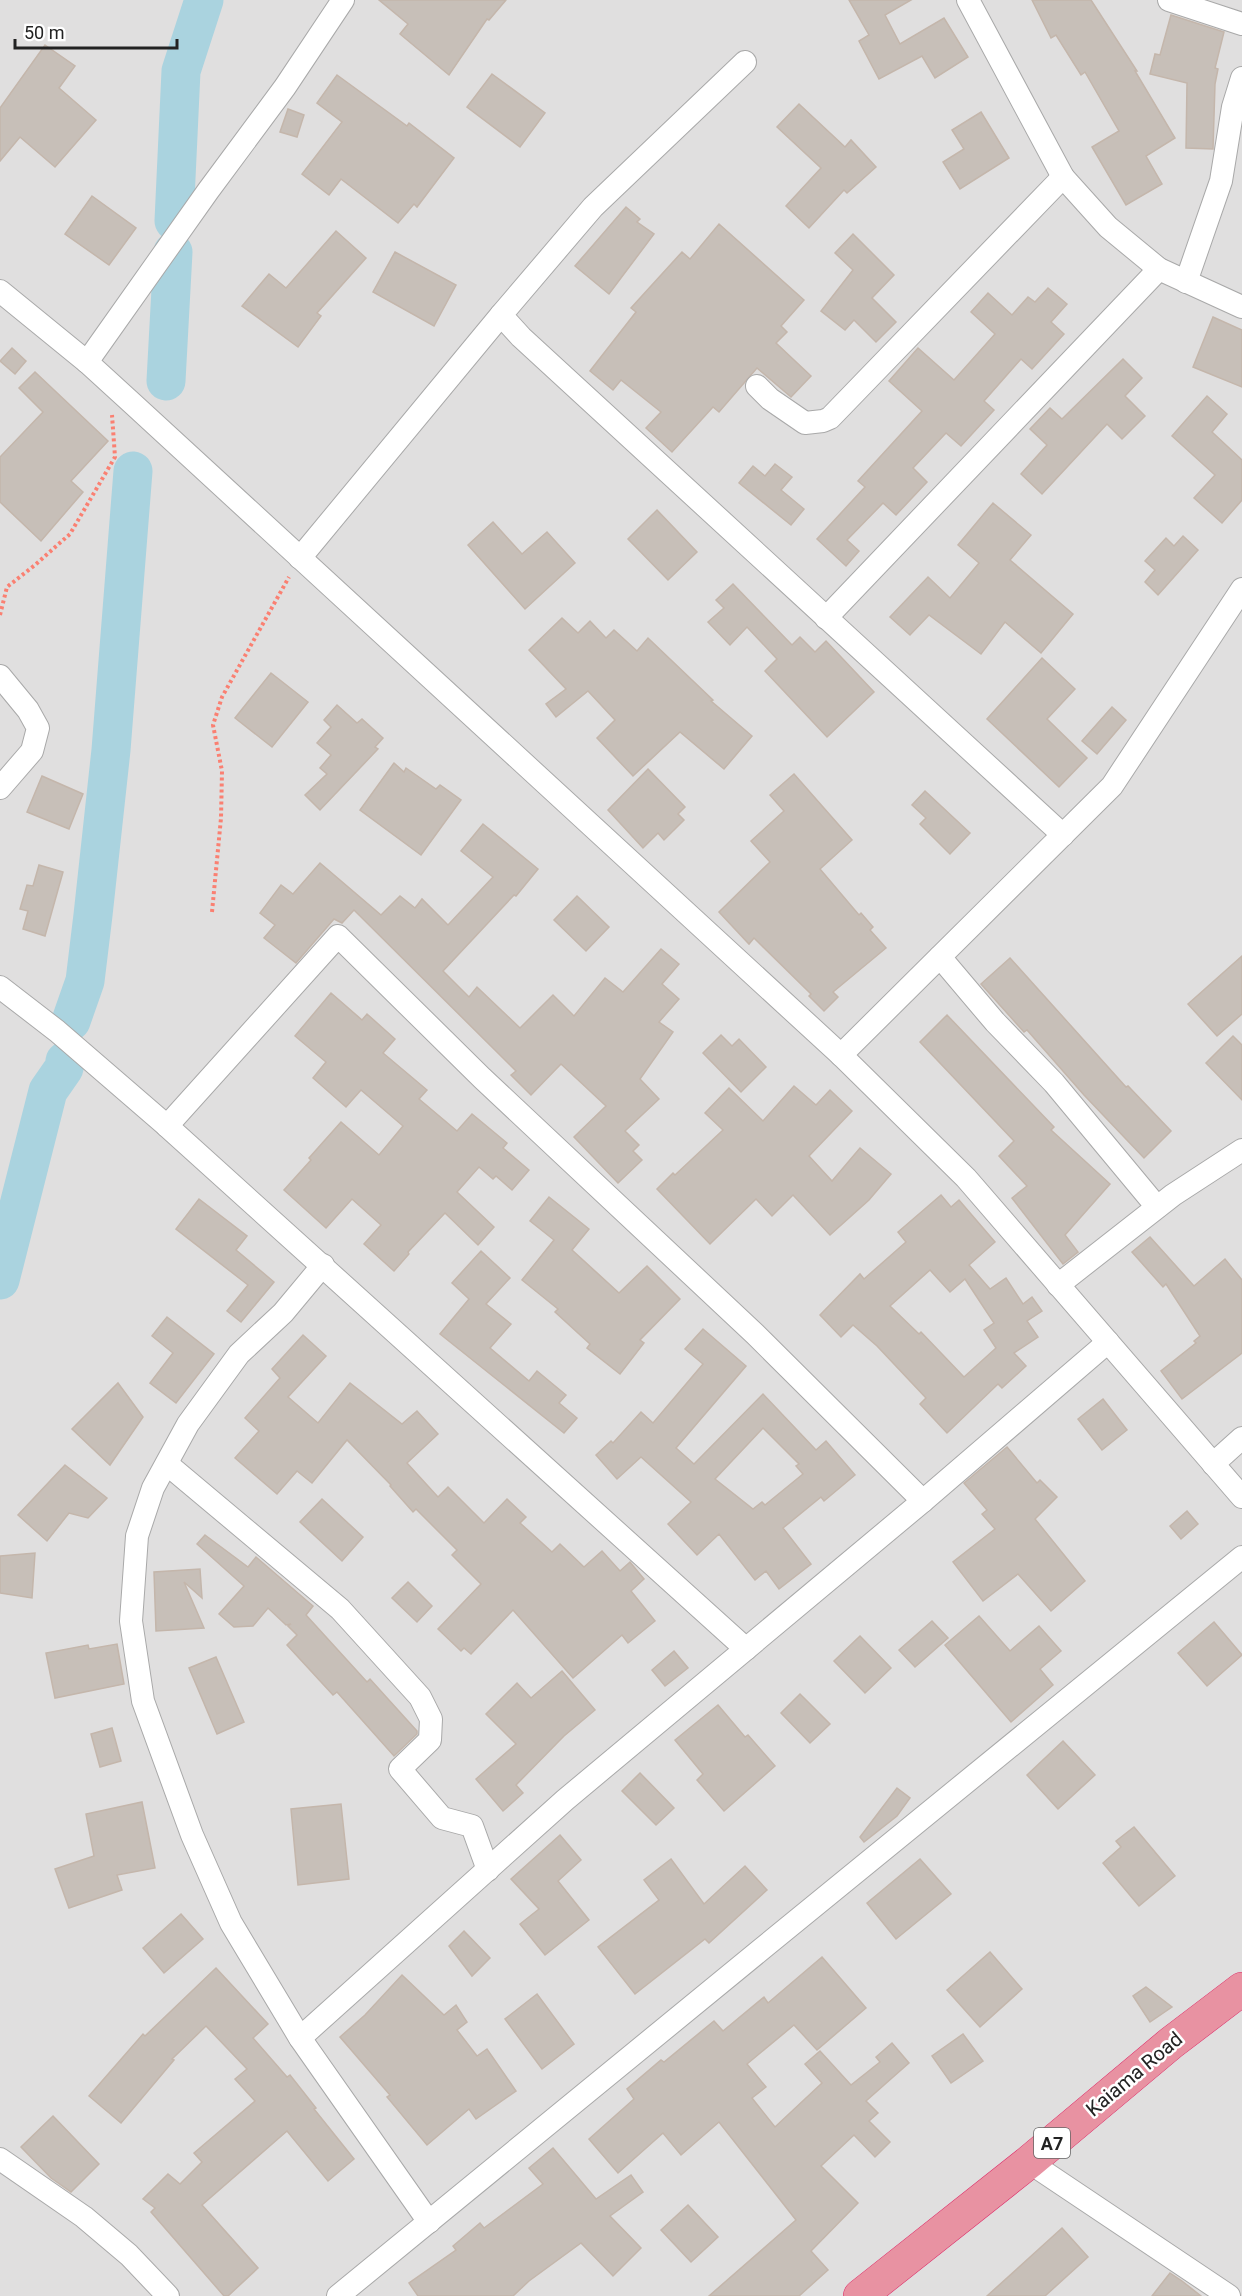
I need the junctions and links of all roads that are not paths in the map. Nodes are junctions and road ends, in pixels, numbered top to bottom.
1 (343, 0) edge
2 (968, 0) edge
3 (1168, 0) edge
4 (1242, 24) edge
5 (745, 62) dead end
6 (1242, 78) edge
7 (1063, 177) junction
8 (1158, 269) junction
9 (1186, 282) junction
10 (0, 291) edge
11 (1242, 306) edge
12 (501, 315) junction
13 (87, 362) junction
14 (757, 386) dead end
15 (300, 558) junction
16 (1242, 589) edge
17 (826, 618) junction
18 (0, 676) edge
19 (0, 788) edge
20 (1063, 835) junction
21 (940, 957) junction
22 (0, 987) edge
23 (841, 1055) junction
24 (167, 1126) junction
25 (1242, 1150) edge
26 (1157, 1207) junction
27 (323, 1265) junction
28 (1058, 1285) junction
29 (1108, 1342) junction
30 (1242, 1438) edge
31 (167, 1464) junction
32 (1213, 1464) junction
33 (1242, 1497) edge
34 (923, 1501) junction
35 (1242, 1557) edge
36 (746, 1649) junction
37 (488, 1870) junction
38 (1242, 1989) edge
39 (300, 2038) junction
40 (4, 2162) edge
41 (1029, 2162) junction
42 (429, 2222) junction
43 (168, 2296) edge
44 (338, 2296) edge
45 (860, 2296) edge
46 (1229, 2296) edge

1 - 13 street
2 - 7 street
3 - 4 street
5 - 12 street
6 - 9 street
7 - 8 street
7 - 14 street
8 - 9 street
8 - 17 street
9 - 11 street
10 - 13 street
12 - 15 street
12 - 17 street
13 - 15 street
15 - 23 street
16 - 20 street
17 - 20 street
18 - 19 street
20 - 21 street
21 - 23 street
21 - 26 street
22 - 24 street
23 - 28 street
24 - 27 street
24 - 34 street
25 - 26 street
26 - 28 street
27 - 31 street
27 - 36 street
28 - 29 street
29 - 32 street
29 - 34 street
30 - 32 street
31 - 37 street
31 - 39 street
32 - 33 street
34 - 36 street
35 - 42 street
36 - 37 street
37 - 39 street
38 - 41 highway, Kaiama Road / A7
39 - 42 street
40 - 43 street
41 - 45 highway, Kaiama Road / A7
41 - 46 street
42 - 44 street

